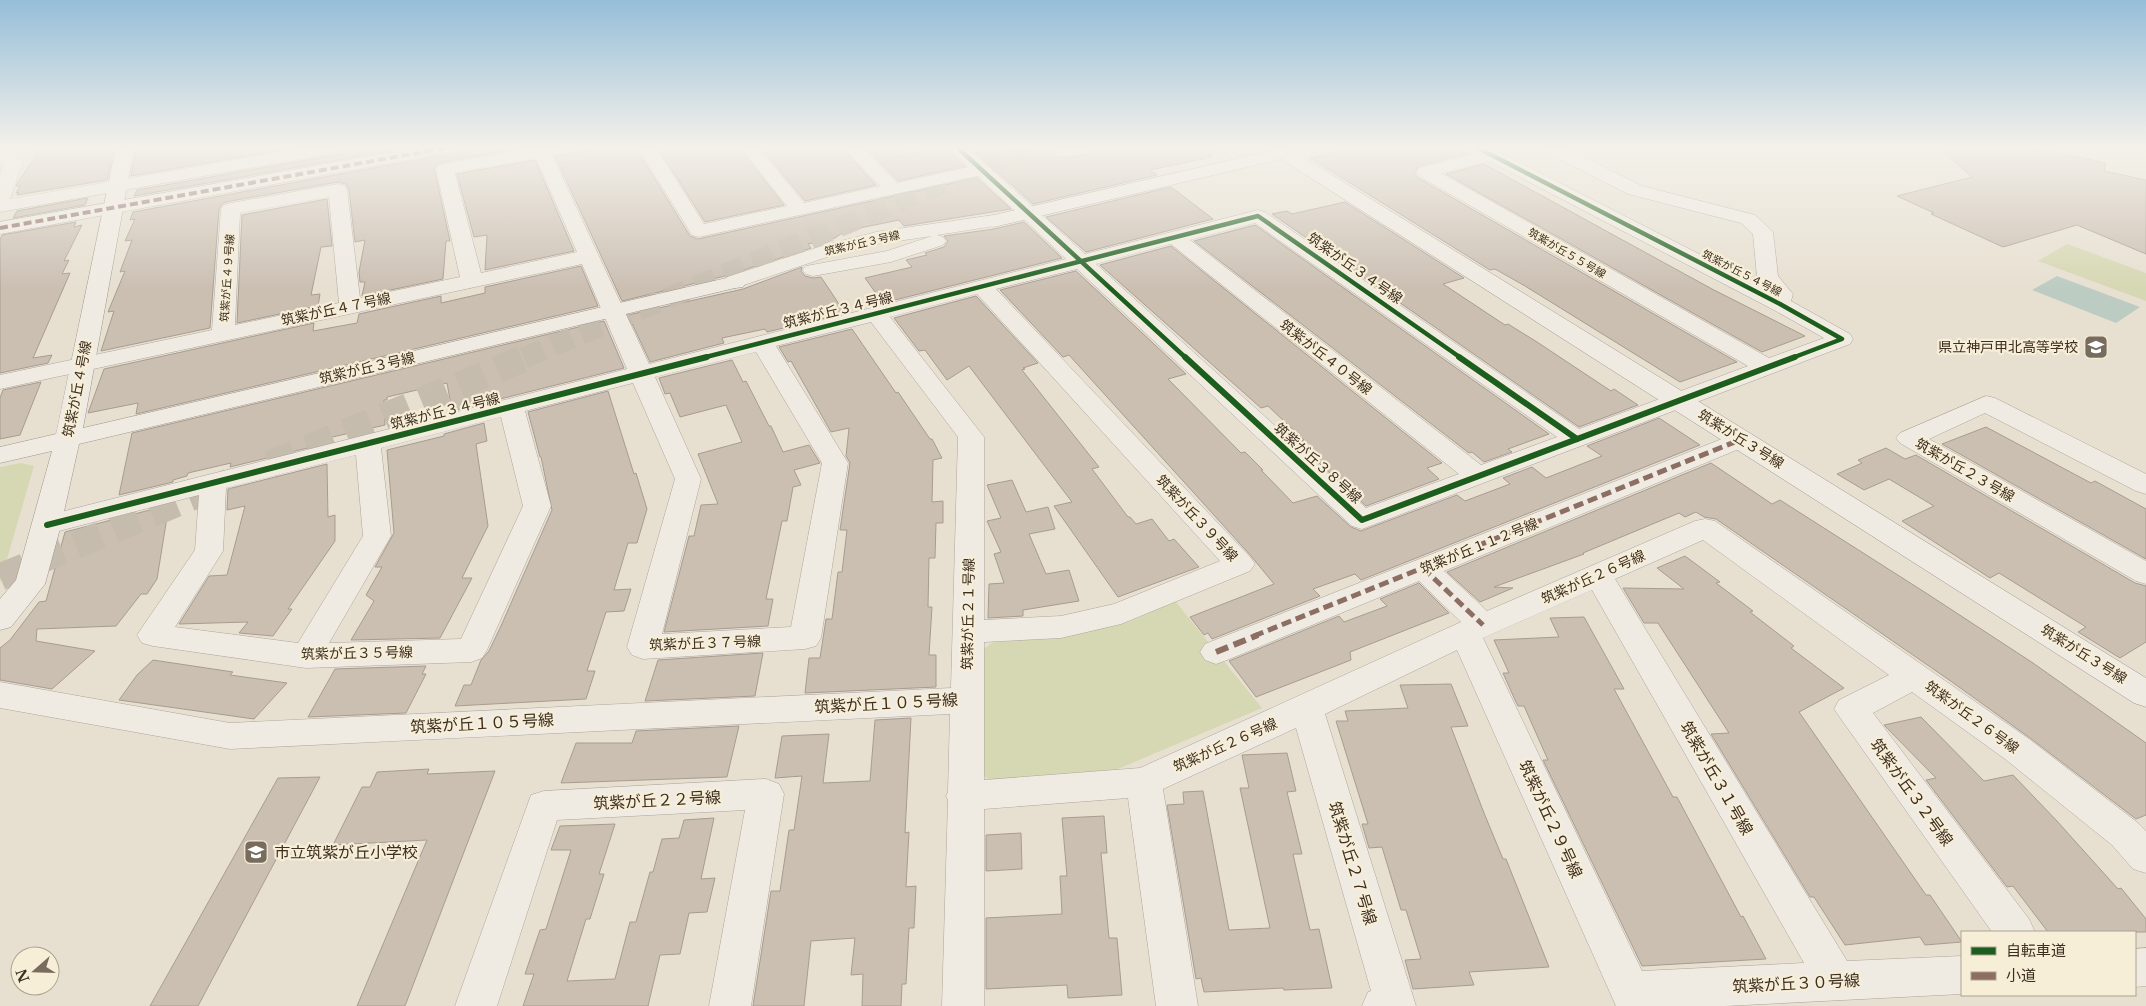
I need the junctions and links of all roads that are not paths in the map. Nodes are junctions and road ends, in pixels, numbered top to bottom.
1 (120, 195) edge
2 (123, 195) edge
3 (310, 195) edge
4 (339, 195) edge
5 (451, 195) edge
6 (567, 195) edge
7 (676, 195) edge
8 (788, 195) edge
9 (865, 195) edge
10 (1010, 195) edge
11 (1099, 195) edge
12 (1360, 195) edge
13 (1465, 195) edge
14 (1570, 195) edge
15 (1653, 195) edge
16 (116, 196) junction
17 (0, 206) edge
18 (799, 209) junction
19 (1029, 212) junction
20 (0, 228) edge
21 (1174, 237) junction
22 (589, 256) junction
23 (1080, 262) junction
24 (472, 281) junction
25 (982, 286) junction
26 (1780, 304) junction
27 (350, 307) junction
28 (613, 310) junction
29 (876, 314) junction
30 (224, 333) junction
31 (762, 343) junction
32 (82, 364) junction
33 (1769, 368) junction
34 (640, 373) junction
35 (0, 382) edge
36 (1681, 401) junction
37 (511, 407) junction
38 (68, 438) junction
39 (1577, 439) junction
40 (1742, 440) junction
41 (368, 444) junction
42 (0, 455) edge
43 (1478, 476) junction
44 (213, 483) junction
45 (2146, 485) edge
46 (46, 525) junction
47 (1423, 568) junction
48 (2146, 574) edge
49 (1598, 575) junction
50 (0, 619) edge
51 (1474, 629) junction
52 (968, 632) junction
53 (1216, 652) dead end
54 (306, 656) junction
55 (1914, 676) junction
56 (2146, 694) edge
57 (0, 695) edge
58 (967, 700) junction
59 (1307, 708) junction
60 (1144, 782) junction
61 (964, 796) junction
62 (2146, 857) edge
63 (2014, 931) edge
64 (1961, 976) edge
65 (1836, 981) junction
66 (1634, 998) edge
67 (476, 1006) edge
68 (730, 1006) edge
69 (963, 1006) edge
70 (1177, 1006) edge
71 (1383, 1006) edge

1 - 16 street
2 - 16 street
3 - 30 street, 筑紫が丘４９号線
4 - 27 street, 筑紫が丘４９号線
5 - 24 street
6 - 22 street, 筑紫が丘３７号線
7 - 18 street
8 - 18 street
9 - 18 street
10 - 19 street, 筑紫が丘３８号線
11 - 19 street, 筑紫が丘３号線
12 - 36 street, 筑紫が丘３号線
13 - 33 street, 筑紫が丘５５号線
14 - 26 street, 筑紫が丘５４号線
15 - 26 street
16 - 17 street
16 - 20 street
16 - 32 street, 筑紫が丘４号線
19 - 23 street, 筑紫が丘３８号線
19 - 28 street, 筑紫が丘３号線
21 - 23 street, 筑紫が丘３４号線
21 - 39 street, 筑紫が丘３４号線
21 - 43 street, 筑紫が丘４０号線
22 - 24 street, 筑紫が丘４７号線
22 - 28 street, 筑紫が丘３７号線
23 - 25 street, 筑紫が丘３４号線
23 - 43 street, 筑紫が丘３８号線
24 - 27 street, 筑紫が丘４７号線
25 - 29 street, 筑紫が丘３４号線
25 - 52 street, 筑紫が丘３９号線
26 - 33 street, 筑紫が丘５４号線
27 - 30 street, 筑紫が丘４７号線
28 - 34 street, 筑紫が丘３７号線
28 - 38 street, 筑紫が丘３号線
29 - 31 street, 筑紫が丘３４号線
29 - 52 street, 筑紫が丘２１号線
30 - 32 street, 筑紫が丘４７号線
31 - 34 street, 筑紫が丘３４号線
31 - 34 street, 筑紫が丘３７号線
32 - 35 street, 筑紫が丘４７号線
32 - 38 street, 筑紫が丘４号線
33 - 36 street, 筑紫が丘５４号線
34 - 37 street, 筑紫が丘３４号線
36 - 39 street, 筑紫が丘３８号線
36 - 40 street, 筑紫が丘３号線
37 - 41 street, 筑紫が丘３４号線
37 - 54 street, 筑紫が丘３５号線
38 - 42 street, 筑紫が丘３号線
38 - 46 street, 筑紫が丘４号線
39 - 43 street, 筑紫が丘３８号線
40 - 47 street, 筑紫が丘１１２号線
40 - 56 street, 筑紫が丘３号線
41 - 44 street, 筑紫が丘３４号線
41 - 54 street
44 - 46 street, 筑紫が丘３４号線
44 - 54 street, 筑紫が丘３５号線
45 - 48 street, 筑紫が丘２３号線
46 - 50 street, 筑紫が丘４号線
47 - 51 street
47 - 53 street, 筑紫が丘１１２号線
49 - 51 street, 筑紫が丘２６号線
49 - 55 street, 筑紫が丘２６号線
49 - 65 street, 筑紫が丘３１号線
51 - 59 street, 筑紫が丘２６号線
51 - 66 street, 筑紫が丘２９号線
52 - 58 street, 筑紫が丘２１号線
55 - 62 street, 筑紫が丘２６号線
55 - 63 street, 筑紫が丘３２号線
57 - 58 street, 筑紫が丘１０５号線
58 - 61 street, 筑紫が丘２１号線
59 - 60 street, 筑紫が丘２６号線
59 - 71 street, 筑紫が丘２７号線
60 - 61 street, 筑紫が丘２６号線
60 - 70 street
61 - 69 street, 筑紫が丘２１号線
64 - 65 street, 筑紫が丘３０号線
65 - 66 street, 筑紫が丘３０号線
67 - 68 street, 筑紫が丘２２号線

